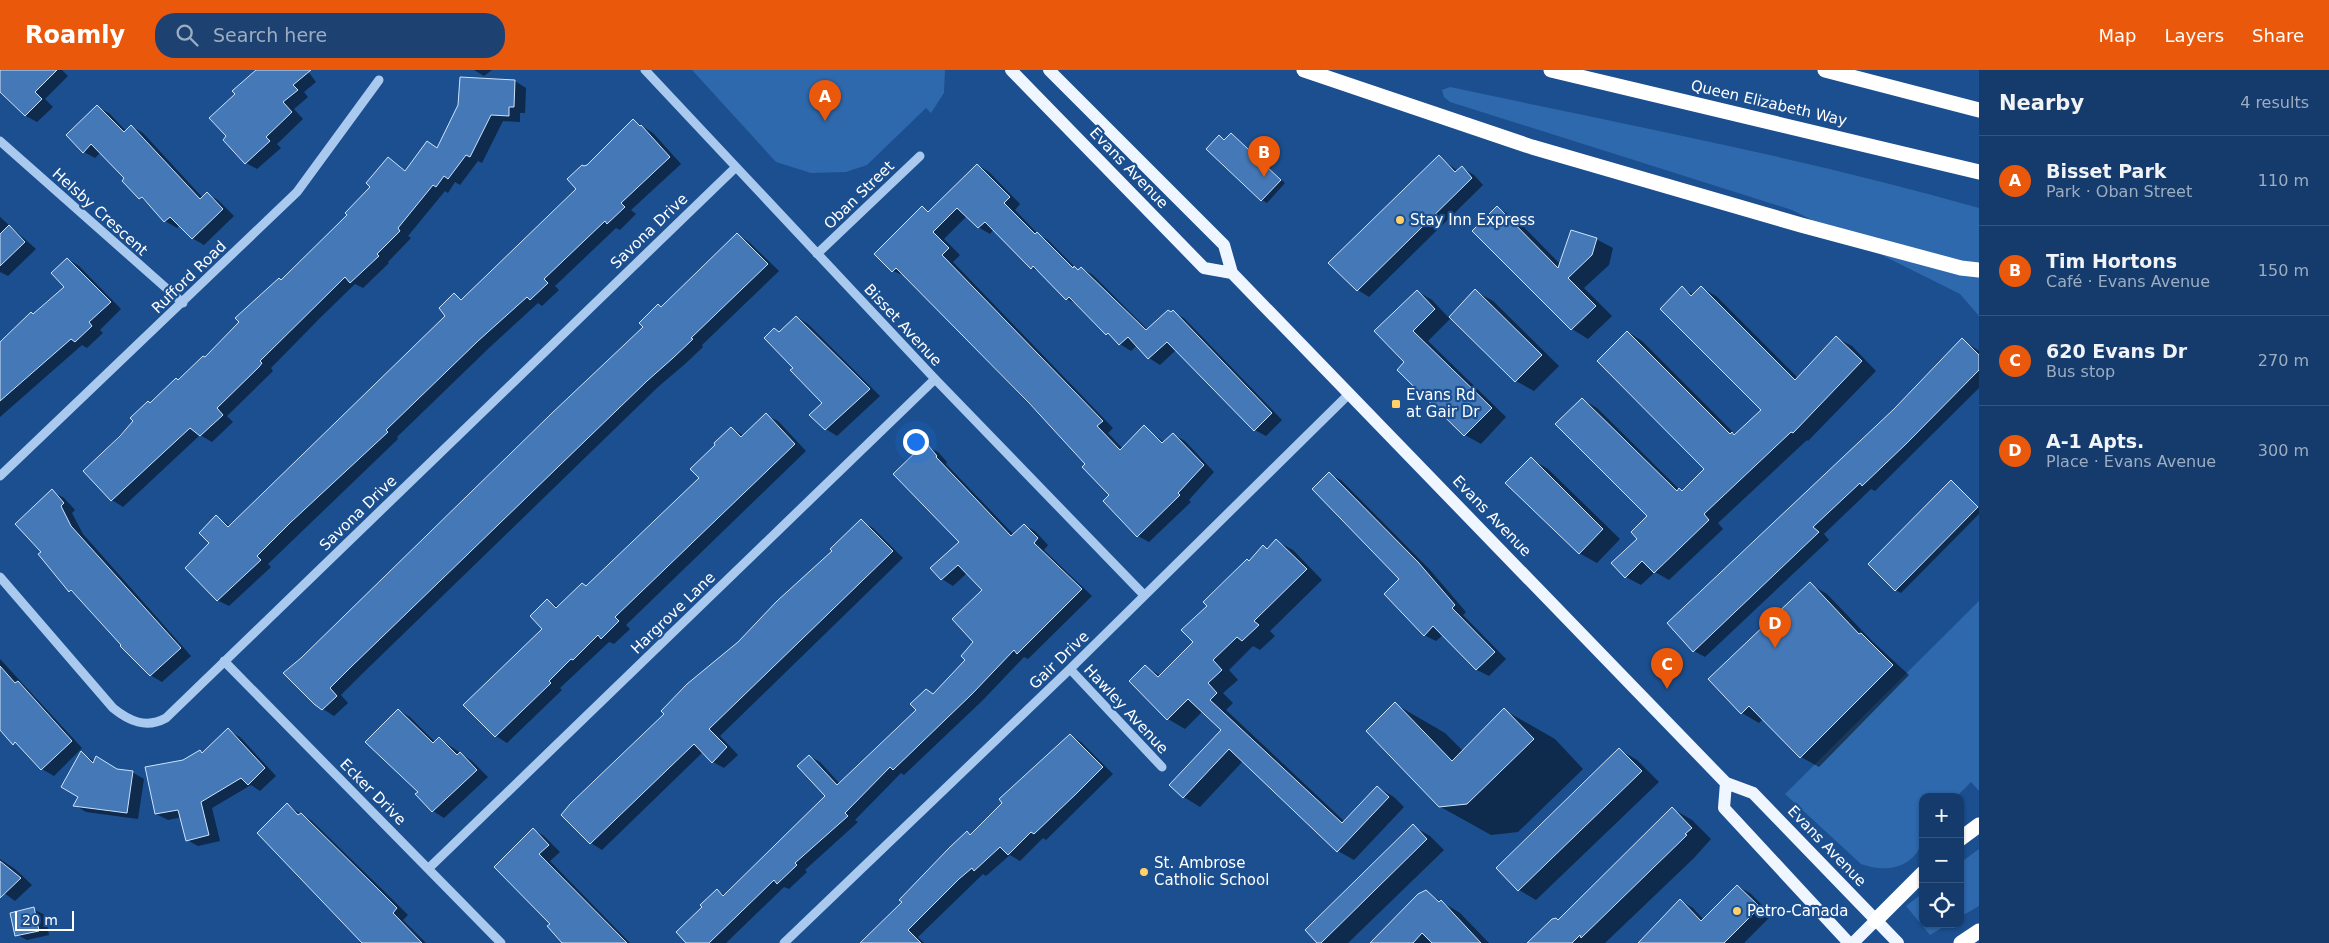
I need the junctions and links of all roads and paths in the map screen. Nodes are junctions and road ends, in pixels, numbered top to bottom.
1 (645, 70) edge
2 (1010, 70) edge
3 (1050, 70) edge
4 (1304, 70) edge
5 (1551, 70) edge
6 (1825, 70) edge
7 (379, 80) dead end
8 (1979, 110) edge
9 (0, 141) edge
10 (920, 156) dead end
11 (736, 168) junction
12 (1979, 172) edge
13 (817, 254) junction
14 (1979, 270) edge
15 (1232, 273) junction
16 (183, 303) junction
17 (935, 379) junction
18 (1350, 393) junction
19 (0, 476) edge
20 (0, 577) edge
21 (1144, 595) junction
22 (224, 661) junction
23 (1070, 670) junction
24 (1162, 768) dead end
25 (1726, 783) junction
26 (1979, 824) edge
27 (1961, 838) edge
28 (430, 868) junction
29 (1919, 877) edge
30 (1875, 921) junction
31 (1979, 931) edge
32 (501, 943) edge
33 (784, 943) edge
34 (1849, 943) edge
35 (1853, 943) edge
36 (1898, 943) edge
37 (1961, 943) edge

1 - 11 street, Bisset Avenue
2 - 15 main road, Evans Avenue
3 - 15 main road, Evans Avenue
4 - 14 highway
5 - 12 highway, Queen Elizabeth Way
6 - 8 highway
7 - 16 street, Rufford Road
9 - 16 street, Helsby Crescent
10 - 13 street, Oban Street
11 - 13 street, Bisset Avenue
11 - 22 street, Savona Drive
13 - 17 street, Bisset Avenue
15 - 18 main road, Evans Avenue
16 - 19 street, Rufford Road
17 - 21 street, Bisset Avenue
17 - 28 street, Hargrove Lane
18 - 21 street, Gair Drive
18 - 25 main road, Evans Avenue
20 - 22 street, Savona Drive
21 - 23 street, Gair Drive
22 - 28 street, Ecker Drive
23 - 24 street, Hawley Avenue
23 - 33 street, Gair Drive
25 - 30 main road, Evans Avenue
25 - 34 main road
26 - 27 highway
28 - 32 street, Ecker Drive
29 - 30 highway
30 - 35 main road
30 - 36 main road, Evans Avenue
31 - 37 highway

